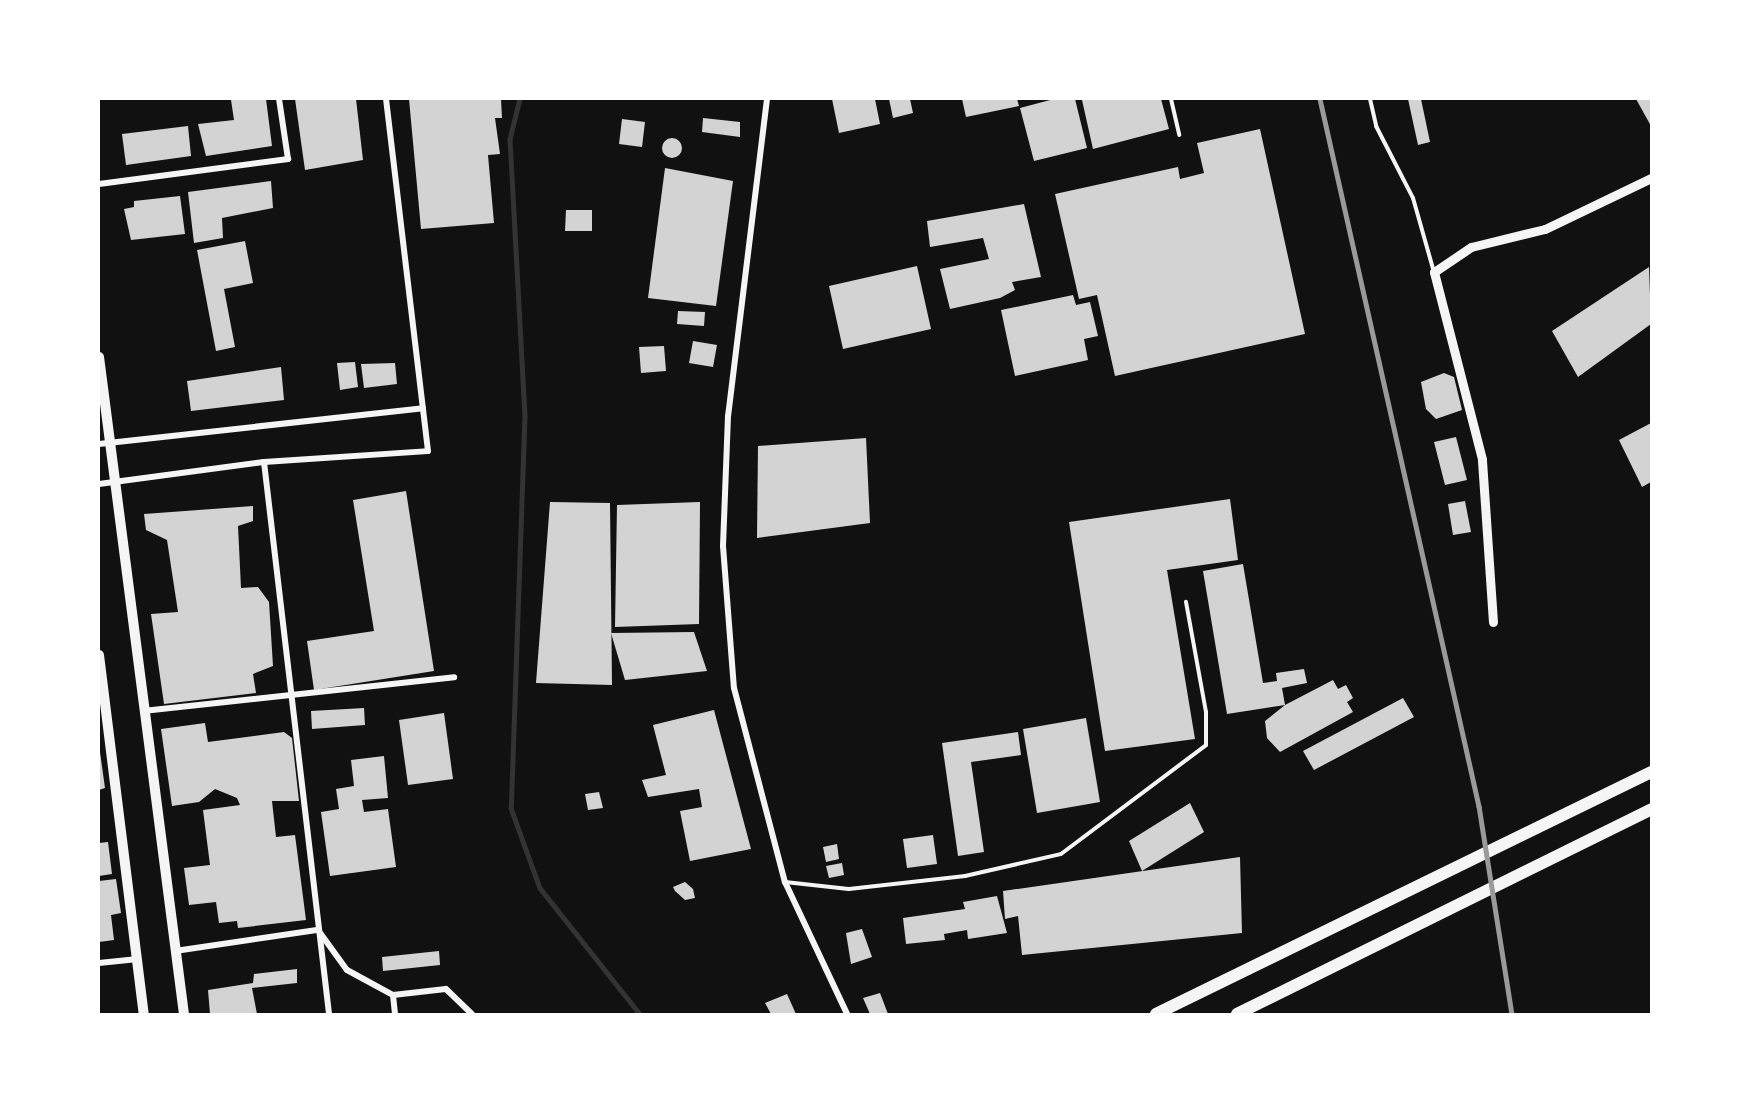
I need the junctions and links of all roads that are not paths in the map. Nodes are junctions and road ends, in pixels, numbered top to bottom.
1 (279, 99) edge
2 (386, 99) edge
3 (767, 99) edge
4 (1171, 99) edge
5 (1370, 99) edge
6 (1179, 135) dead end
7 (1651, 177) edge
8 (99, 183) edge
9 (1434, 272) junction
10 (99, 357) edge
11 (423, 408) junction
12 (104, 443) edge
13 (264, 462) junction
14 (115, 482) junction
15 (99, 484) edge
16 (1186, 602) dead end
17 (1493, 622) dead end
18 (99, 655) edge
19 (454, 676) dead end
20 (291, 695) junction
21 (143, 711) junction
22 (104, 729) edge
23 (1651, 772) edge
24 (1651, 809) edge
25 (786, 882) junction
26 (318, 930) junction
27 (175, 951) junction
28 (138, 959) junction
29 (99, 963) edge
30 (393, 995) junction
31 (144, 1014) edge
32 (184, 1014) edge
33 (329, 1014) edge
34 (395, 1014) edge
35 (472, 1014) edge
36 (847, 1014) edge
37 (1156, 1014) edge
38 (1237, 1014) edge

1 - 8 street
2 - 11 street
3 - 25 street
4 - 6 lane
5 - 9 lane
7 - 9 street
9 - 17 street
10 - 12 main road
11 - 12 street
11 - 13 street
12 - 14 main road
13 - 14 street
13 - 20 street
14 - 15 street
14 - 21 main road
16 - 25 lane
18 - 22 main road
19 - 20 street
20 - 21 street
20 - 26 street
21 - 27 main road
22 - 28 main road
23 - 37 highway
24 - 38 highway
25 - 36 street
26 - 27 street
26 - 30 street
26 - 33 street
27 - 32 main road
28 - 29 street
28 - 31 main road
30 - 34 street
30 - 35 street

